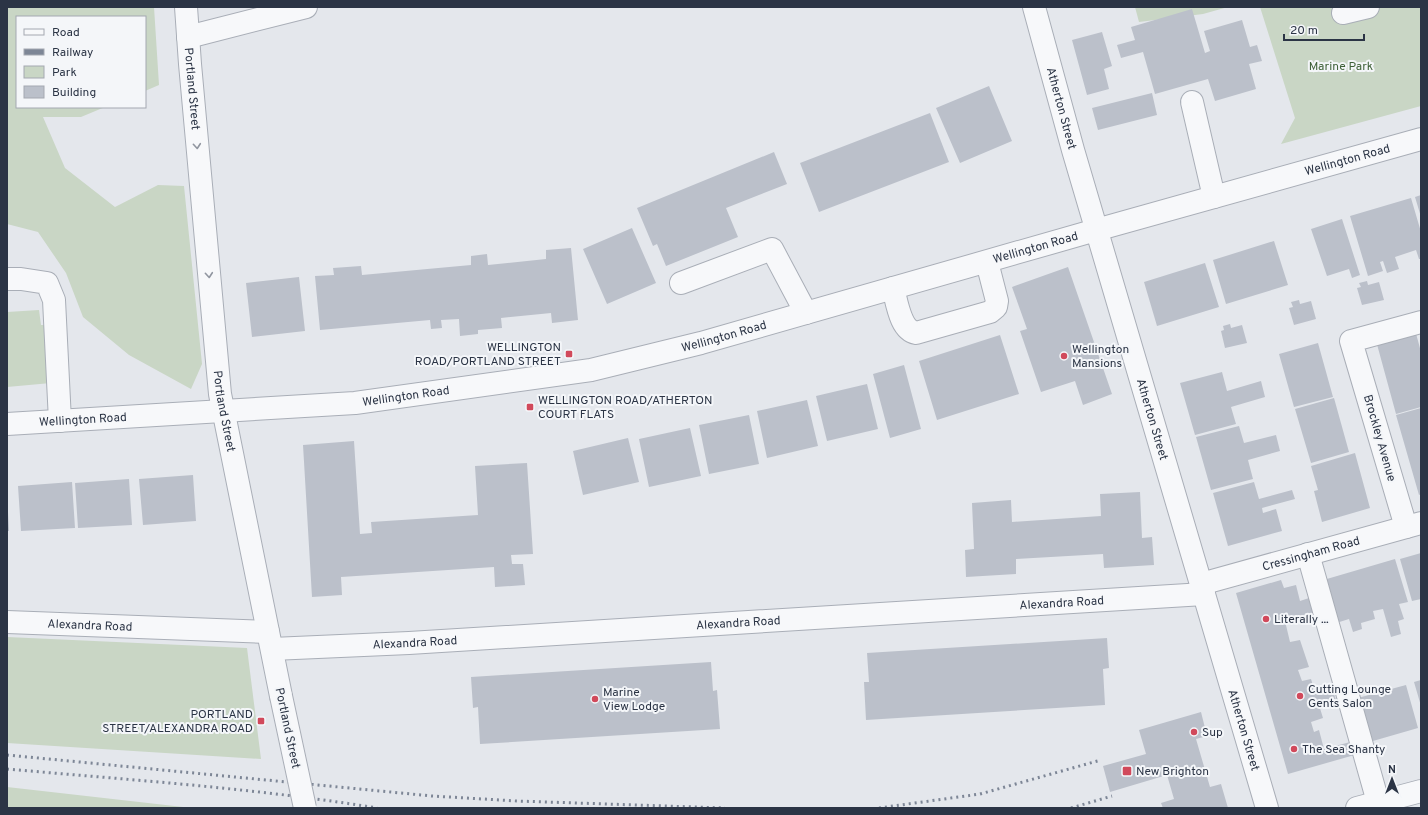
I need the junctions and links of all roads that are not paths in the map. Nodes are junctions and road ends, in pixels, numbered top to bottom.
1 (186, 7) edge
2 (306, 7) edge
3 (1034, 7) edge
4 (1368, 7) edge
5 (1343, 13) dead end
6 (188, 37) junction
7 (1192, 102) dead end
8 (1421, 139) edge
9 (1214, 197) junction
10 (1096, 230) junction
11 (987, 262) junction
12 (7, 279) edge
13 (681, 283) dead end
14 (893, 288) junction
15 (806, 313) junction
16 (1421, 322) edge
17 (222, 402) junction
18 (60, 421) junction
19 (7, 424) edge
20 (1414, 525) edge
21 (1308, 554) junction
22 (1202, 589) junction
23 (7, 622) edge
24 (270, 641) junction
25 (1421, 791) edge
26 (1378, 802) junction
27 (305, 808) edge
28 (1267, 808) edge
29 (1357, 808) edge

1 - 6 street, Portland Street
2 - 6 street
3 - 10 street, Atherton Street
4 - 5 street
6 -> 17 street, Portland Street
7 - 9 street
8 - 9 street, Wellington Road
9 - 10 street, Wellington Road
10 - 11 street, Wellington Road
10 - 22 street, Atherton Street
11 - 14 street, Wellington Road
11 - 14 street
12 - 18 street
13 - 15 street
14 - 15 street, Wellington Road
15 - 17 street, Wellington Road
16 - 20 street, Brockley Avenue
17 - 18 street, Wellington Road
17 - 24 street, Portland Street
18 - 19 street, Wellington Road
20 - 21 street, Cressingham Road
21 - 22 street, Cressingham Road
21 - 26 street
22 - 24 street, Alexandra Road
22 - 28 street, Atherton Street
23 - 24 street, Alexandra Road
24 - 27 street, Portland Street, bridge
25 - 26 street
26 - 29 street

